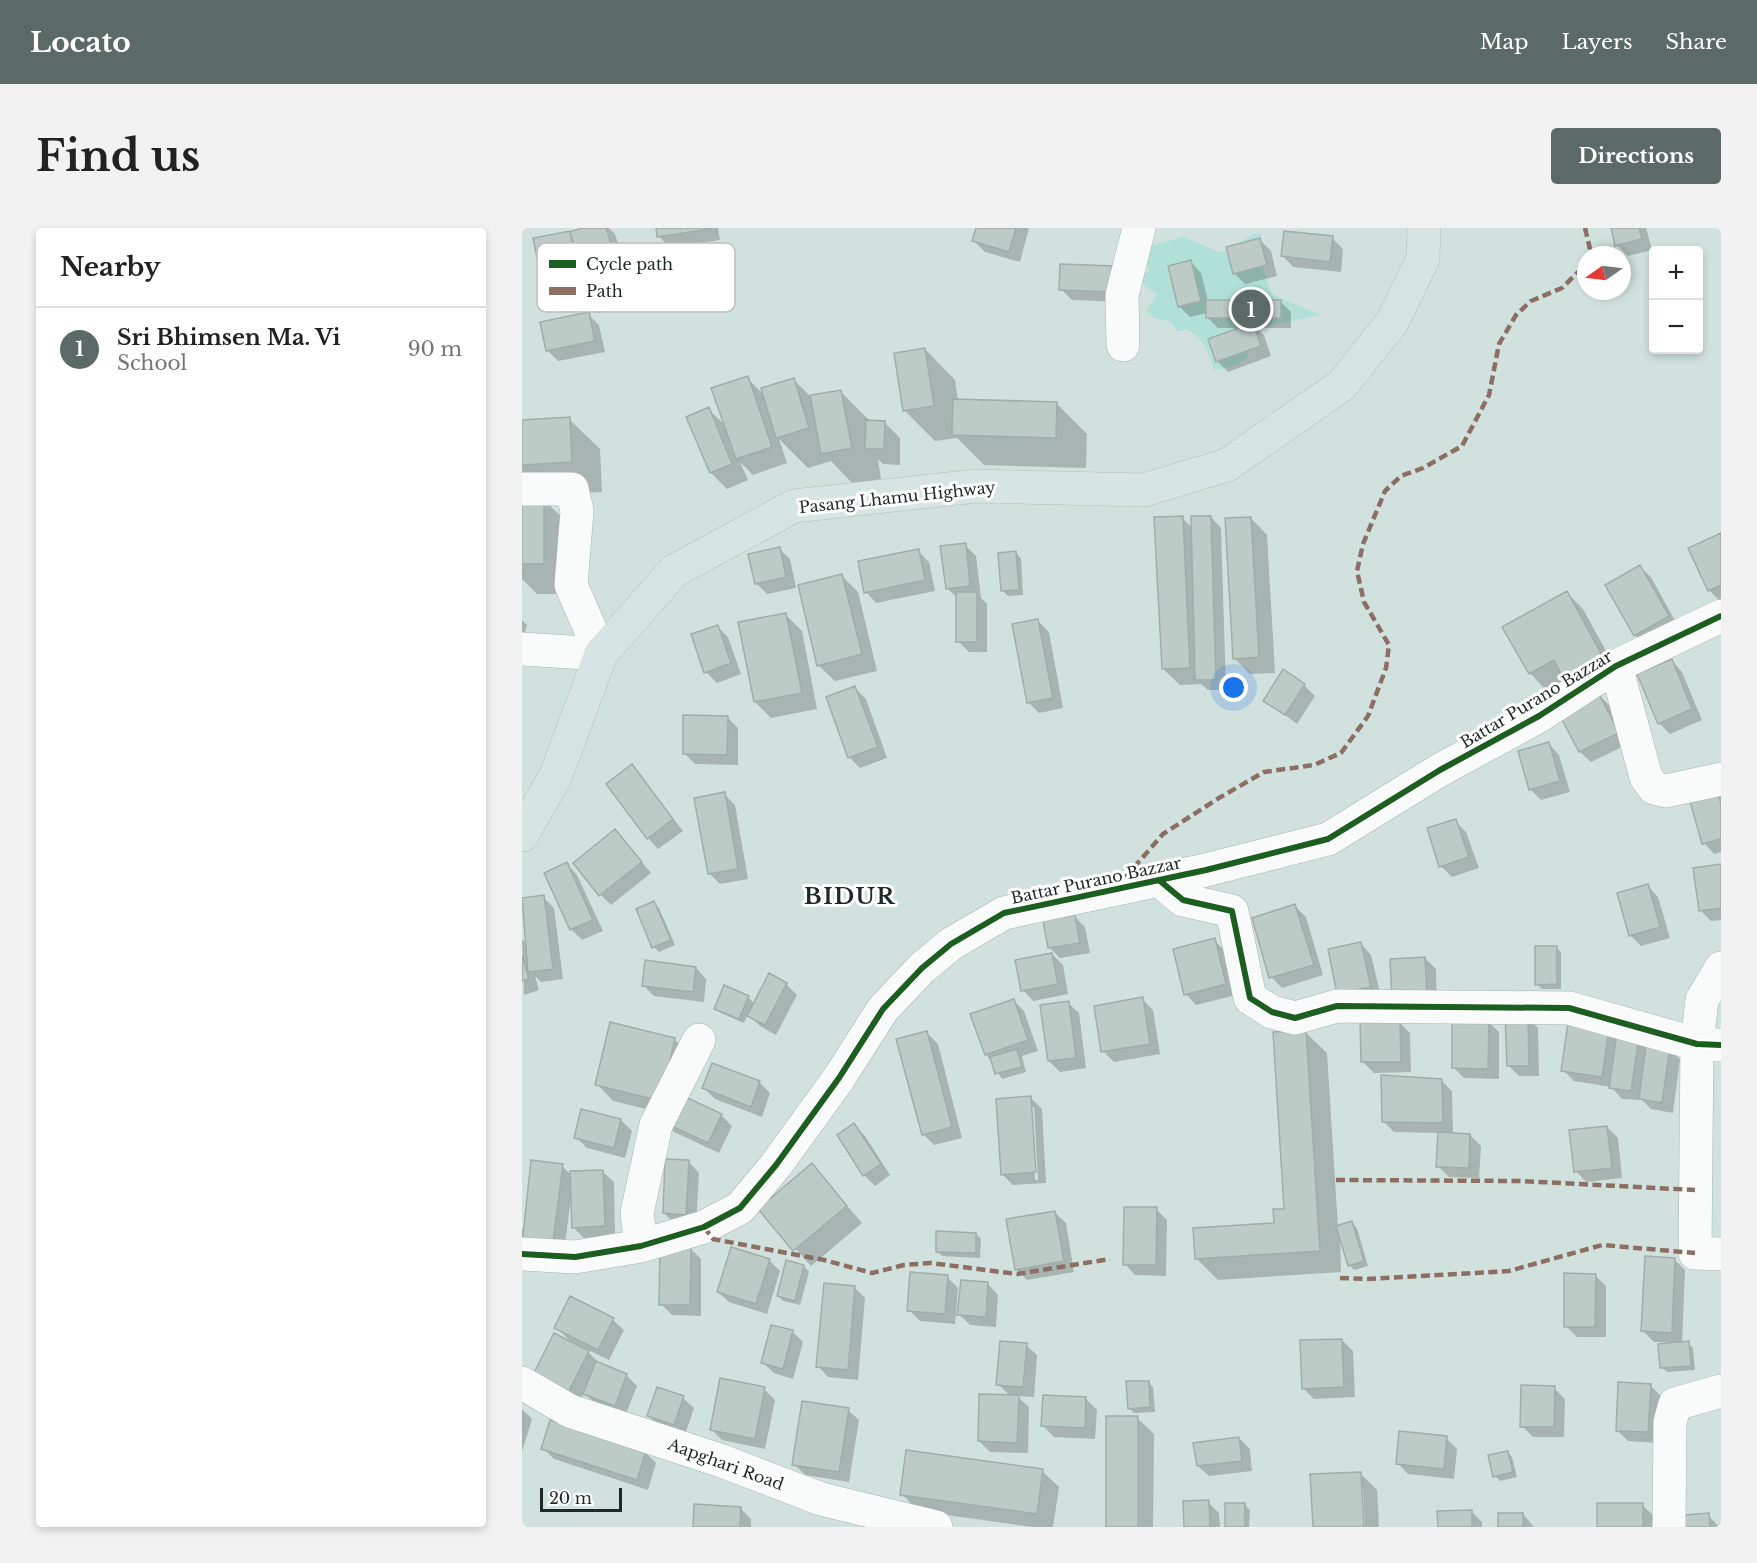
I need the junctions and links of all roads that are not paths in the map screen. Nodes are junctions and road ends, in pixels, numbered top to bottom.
1 (1139, 228) edge
2 (1424, 228) edge
3 (1123, 345) dead end
4 (522, 489) edge
5 (1721, 616) edge
6 (522, 649) edge
7 (601, 654) junction
8 (1616, 666) junction
9 (1721, 779) edge
10 (522, 835) edge
11 (1160, 881) junction
12 (1721, 968) edge
13 (699, 1040) dead end
14 (1709, 1045) edge
15 (641, 1246) junction
16 (522, 1254) edge
17 (1721, 1254) edge
18 (522, 1383) edge
19 (1721, 1391) edge
20 (936, 1527) edge
21 (1669, 1527) edge

1 - 3 street
2 - 7 main road, Pasang Lhamu Highway
4 - 7 street
5 - 8 street, Battar Purano Bazzar
6 - 7 street
7 - 10 main road, Pasang Lhamu Highway
8 - 9 street
8 - 11 street, Battar Purano Bazzar
11 - 14 street
11 - 15 street, Battar Purano Bazzar
12 - 14 street
13 - 15 street
14 - 17 street
15 - 16 street, Battar Purano Bazzar
18 - 20 street, Aapghari Road
19 - 21 street

